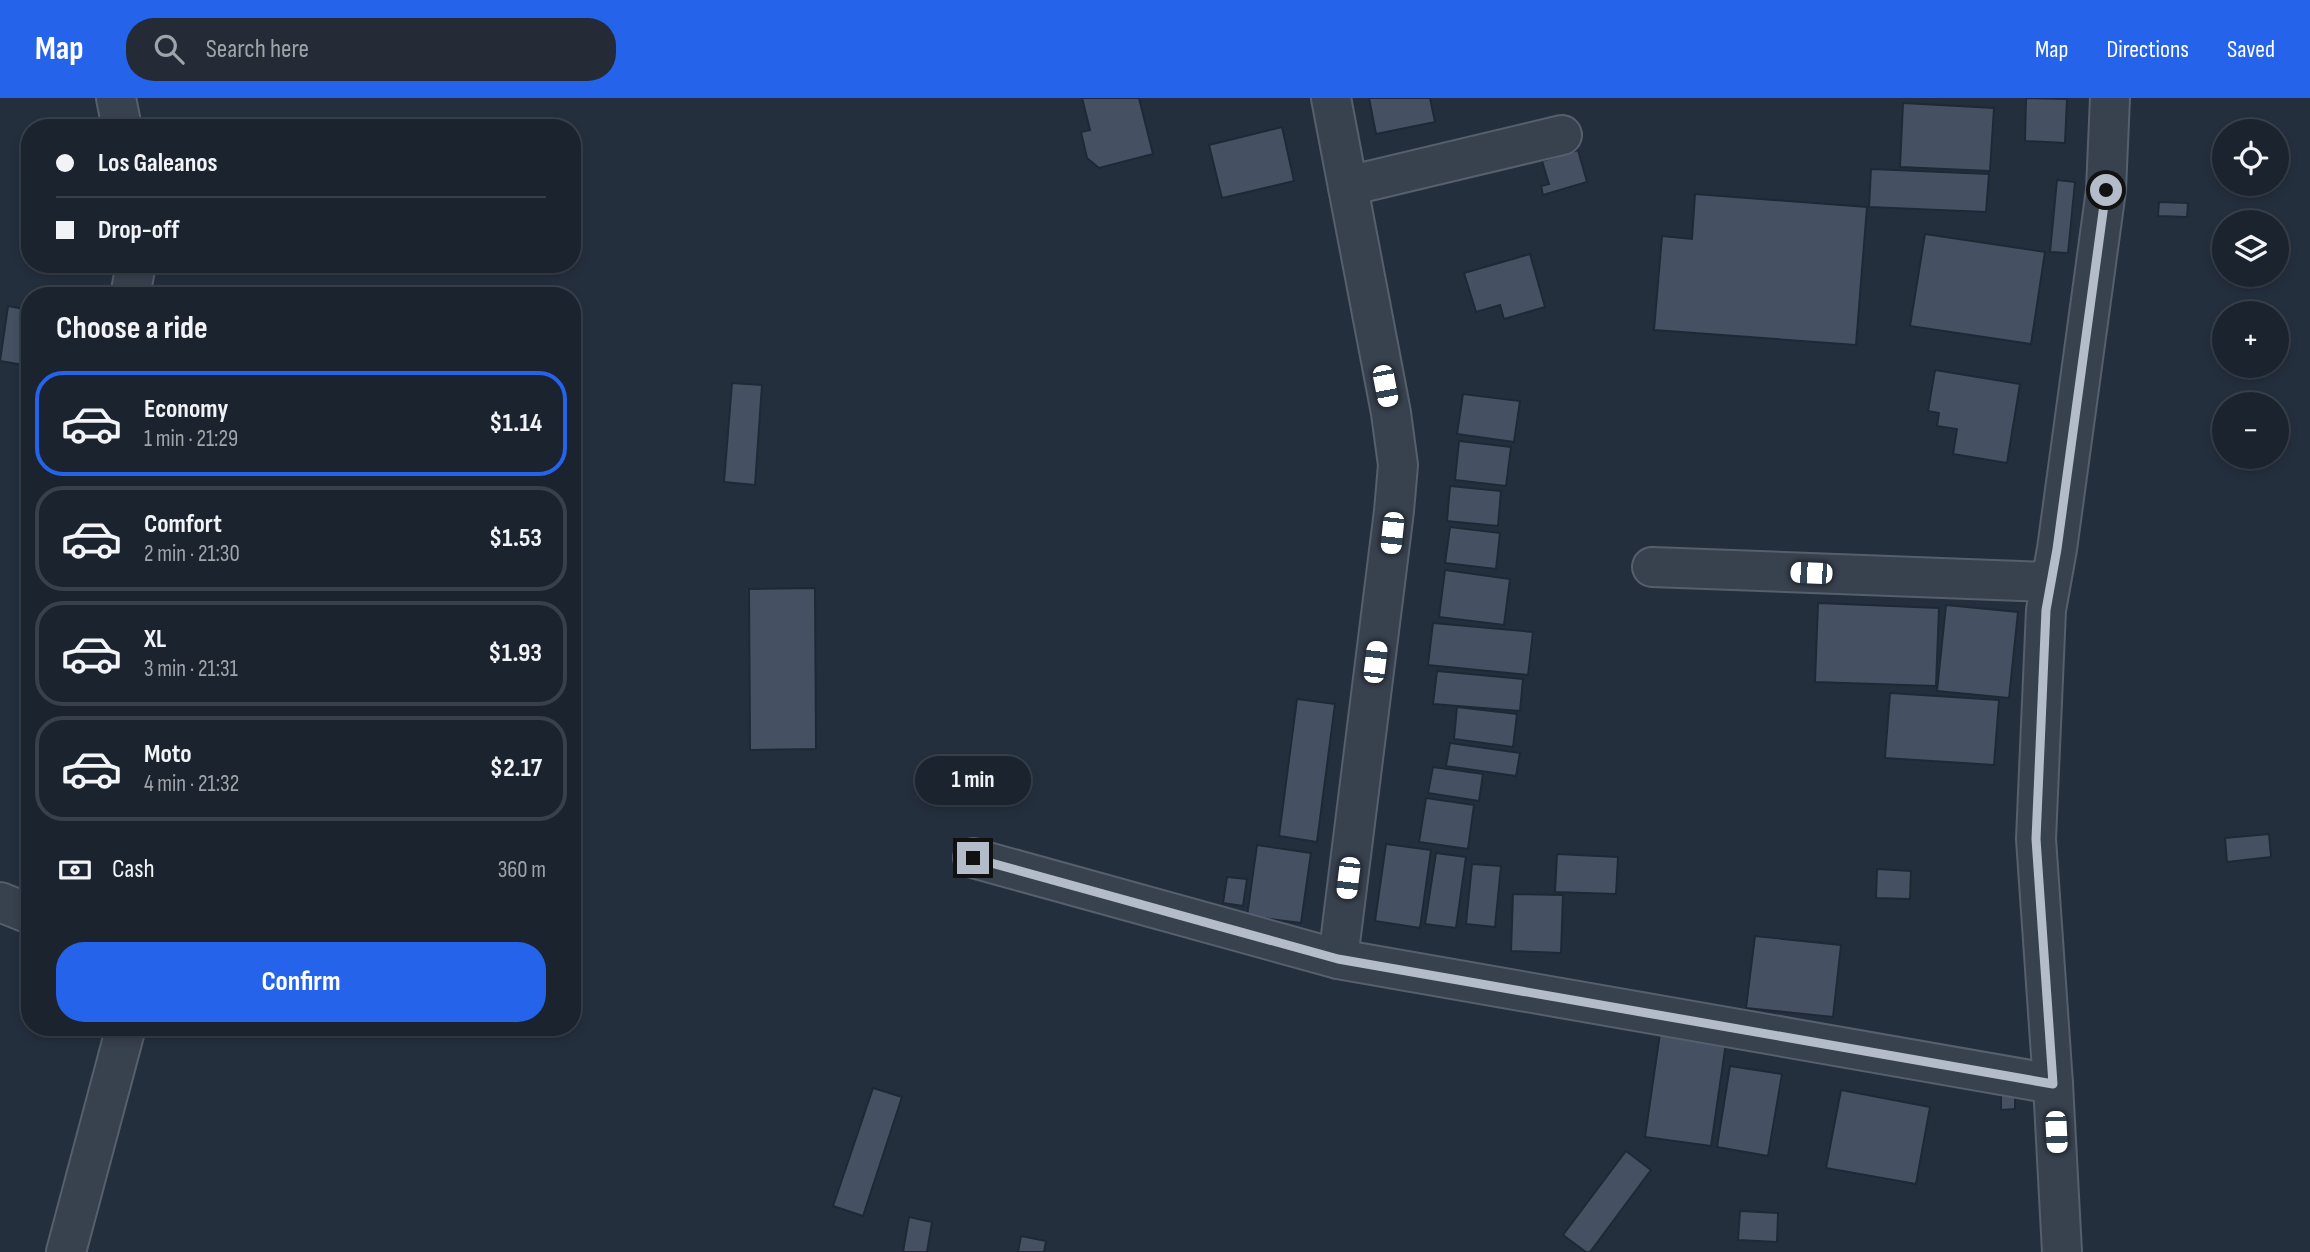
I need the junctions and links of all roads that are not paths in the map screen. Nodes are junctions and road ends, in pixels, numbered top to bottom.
1 (116, 98) edge
2 (1331, 98) edge
3 (2110, 98) edge
4 (120, 119) edge
5 (1562, 135) dead end
6 (1348, 186) junction
7 (1652, 567) dead end
8 (2050, 582) junction
9 (973, 858) dead end
10 (0, 902) edge
11 (21, 910) edge
12 (1338, 959) junction
13 (124, 1036) edge
14 (2053, 1084) junction
15 (66, 1252) edge
16 (2062, 1252) edge

1 - 4 street
2 - 6 street
3 - 8 street
5 - 6 street
6 - 12 street
7 - 8 street
8 - 14 street
9 - 12 street
10 - 11 street
12 - 14 street
13 - 15 street
14 - 16 street

